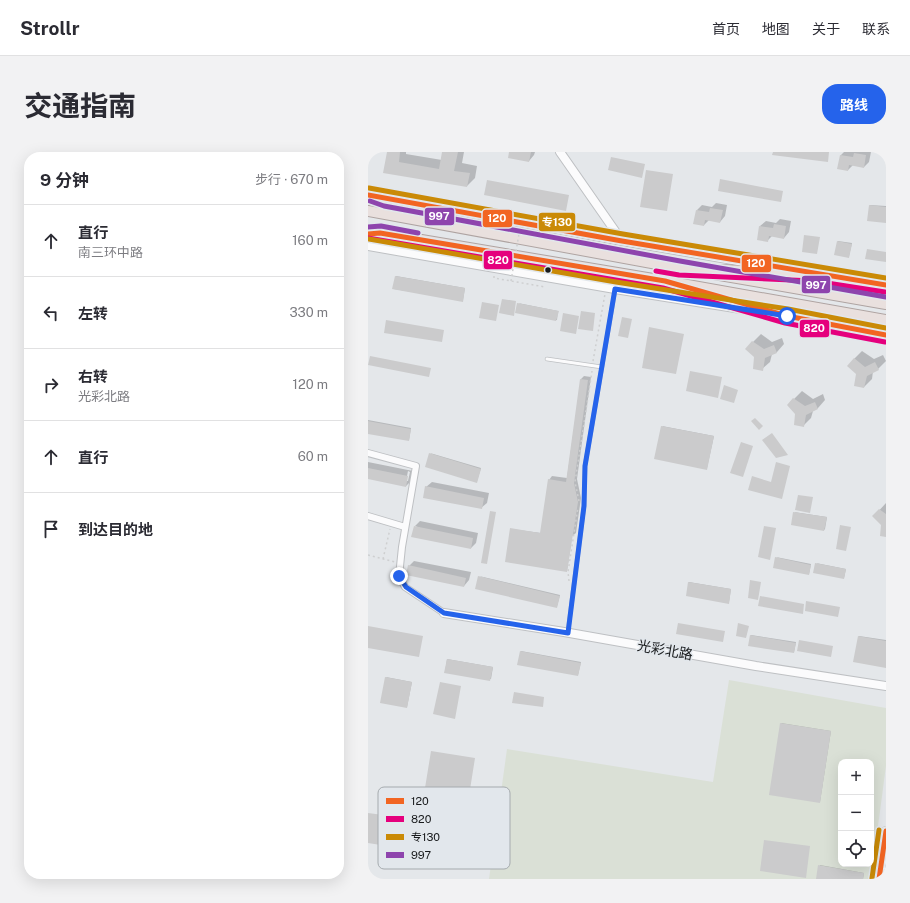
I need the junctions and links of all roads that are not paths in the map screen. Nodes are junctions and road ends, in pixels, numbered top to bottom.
1 (560, 152) edge
2 (368, 195) edge
3 (368, 208) edge
4 (368, 211) edge
5 (382, 213) junction
6 (368, 232) edge
7 (622, 241) junction
8 (368, 246) edge
9 (679, 268) junction
10 (815, 274) junction
11 (665, 281) junction
12 (886, 285) edge
13 (615, 289) junction
14 (886, 304) edge
15 (787, 316) junction
16 (886, 320) edge
17 (886, 335) edge
18 (547, 359) dead end
19 (602, 367) junction
20 (368, 453) edge
21 (368, 516) edge
22 (405, 527) junction
23 (444, 613) joint
24 (568, 633) junction
25 (886, 686) edge
26 (886, 831) edge
27 (880, 879) edge

1 - 7 street
2 - 7 street
3 - 5 highway
4 - 5 highway
5 - 9 highway
6 - 11 highway
7 - 10 street
8 - 13 street
9 - 10 highway
9 - 14 highway
10 - 12 street
11 - 15 highway
11 - 16 highway
13 - 15 street
13 - 19 lane
15 - 17 street
18 - 19 lane
19 - 24 lane
20 - 22 street
21 - 22 street
22 - 23 street
23 - 24 street, 光彩北路
24 - 25 street, 光彩北路
26 - 27 main road

